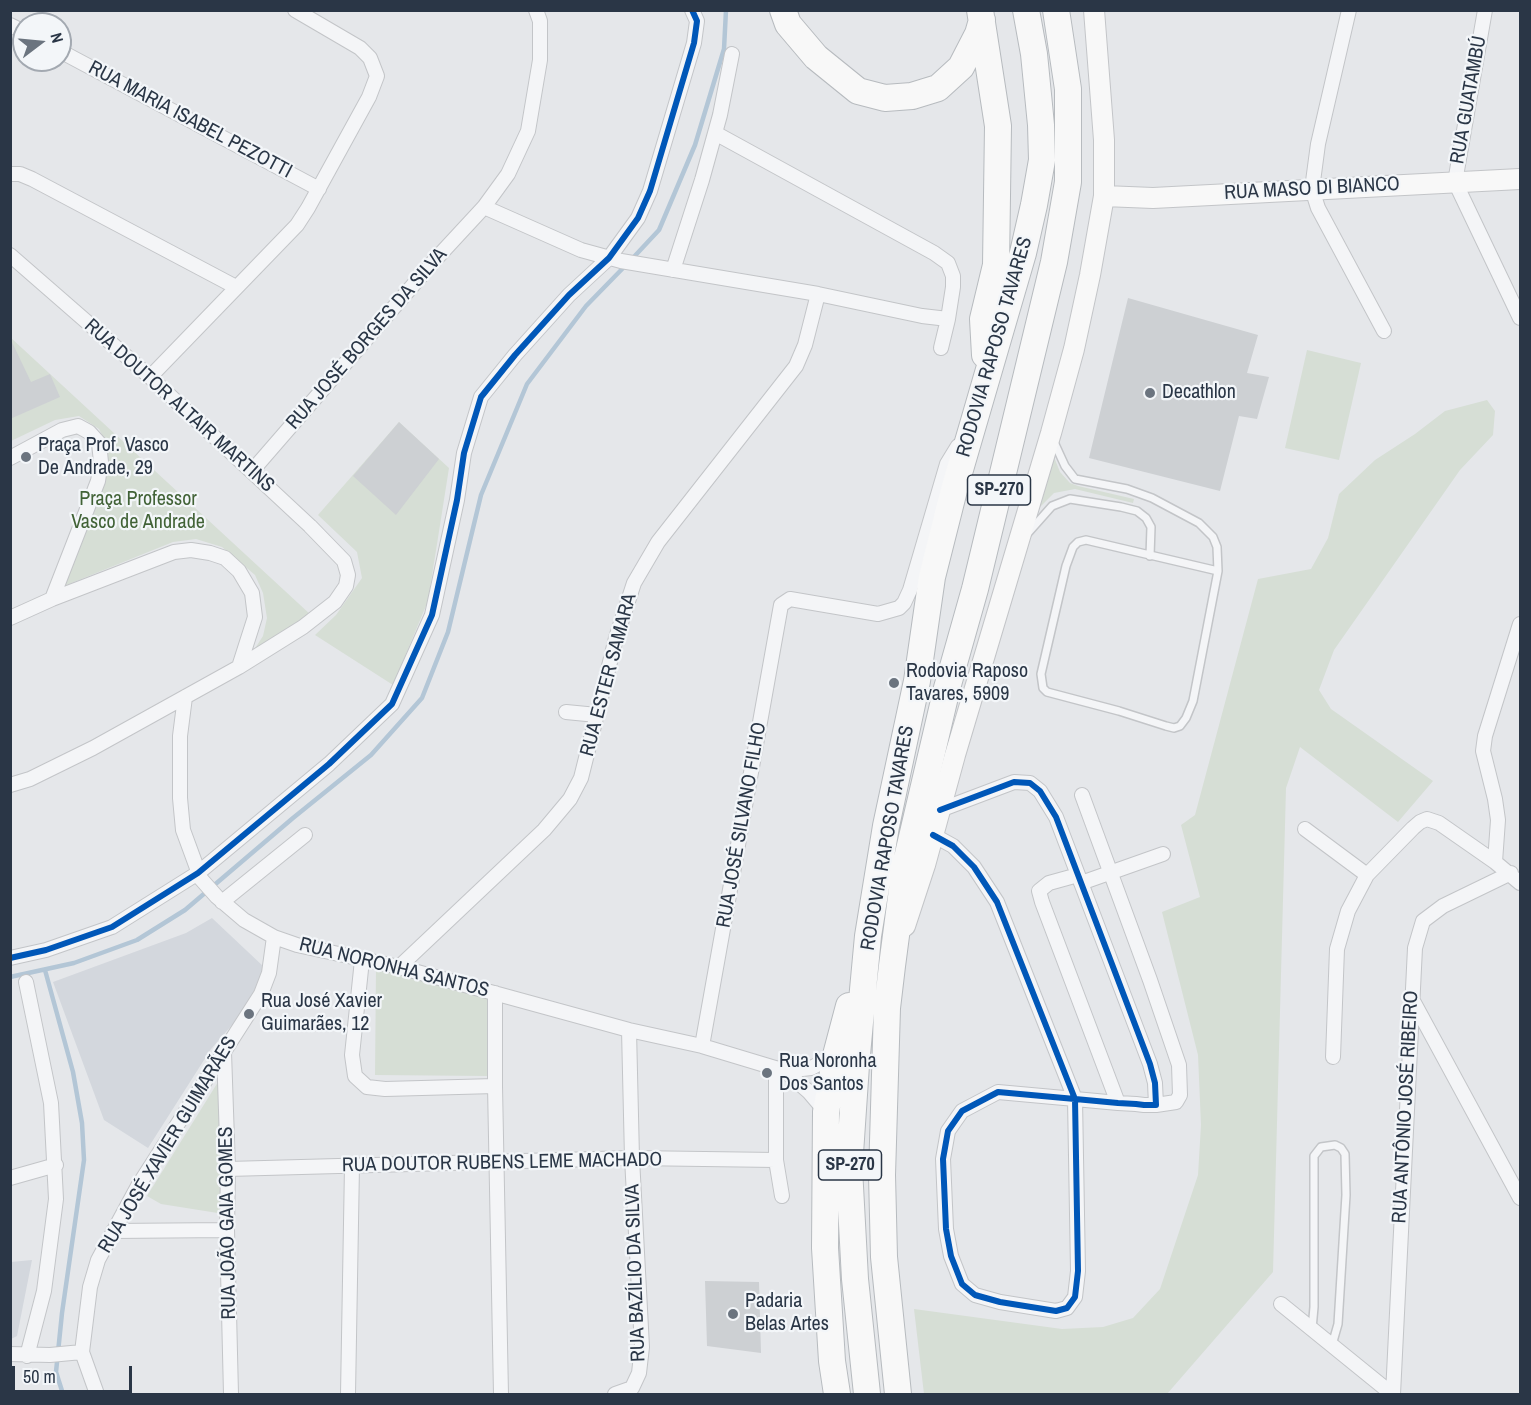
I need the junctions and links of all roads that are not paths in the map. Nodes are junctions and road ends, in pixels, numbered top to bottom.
1 (295, 10) edge
2 (536, 10) edge
3 (692, 10) edge
4 (783, 10) edge
5 (1026, 10) edge
6 (1056, 10) edge
7 (1094, 10) edge
8 (1349, 10) edge
9 (1485, 10) edge
10 (981, 15) edge
11 (732, 54) dead end
12 (72, 57) edge
13 (715, 133) junction
14 (10, 174) edge
15 (1521, 179) edge
16 (1455, 182) junction
17 (319, 189) junction
18 (1311, 189) junction
19 (1104, 196) junction
20 (484, 207) junction
21 (10, 255) edge
22 (615, 260) junction
23 (673, 270) junction
24 (236, 287) junction
25 (818, 294) junction
26 (1521, 318) edge
27 (948, 319) junction
28 (1384, 331) dead end
29 (940, 348) dead end
30 (150, 377) junction
31 (987, 379) junction
32 (974, 421) junction
33 (1051, 433) junction
34 (10, 458) edge
35 (252, 471) junction
36 (1018, 544) junction
37 (1150, 556) junction
38 (1218, 571) junction
39 (51, 599) junction
40 (10, 618) edge
41 (1521, 624) edge
42 (239, 667) junction
43 (185, 697) junction
44 (566, 712) dead end
45 (597, 715) junction
46 (10, 785) edge
47 (1082, 795) dead end
48 (940, 810) junction
49 (1305, 829) dead end
50 (305, 835) dead end
51 (933, 835) junction
52 (1163, 854) dead end
53 (1495, 862) junction
54 (1110, 872) junction
55 (1367, 875) junction
56 (199, 876) junction
57 (1516, 878) edge
58 (1079, 879) junction
59 (219, 900) junction
60 (868, 936) junction
61 (274, 937) junction
62 (10, 958) edge
63 (362, 960) junction
64 (892, 966) junction
65 (399, 967) junction
66 (26, 982) dead end
67 (495, 993) junction
68 (1411, 997) junction
69 (629, 1030) junction
70 (702, 1046) junction
71 (224, 1052) junction
72 (836, 1055) junction
73 (1333, 1057) dead end
74 (781, 1069) junction
75 (495, 1086) junction
76 (1075, 1099) junction
77 (1118, 1103) junction
78 (1156, 1106) junction
79 (826, 1112) junction
80 (632, 1158) junction
81 (776, 1160) junction
82 (497, 1163) junction
83 (56, 1165) junction
84 (352, 1166) junction
85 (228, 1169) junction
86 (10, 1178) edge
87 (782, 1196) dead end
88 (1521, 1198) edge
89 (227, 1230) junction
90 (113, 1231) junction
91 (1281, 1304) dead end
92 (1312, 1329) junction
93 (1332, 1345) junction
94 (78, 1353) junction
95 (10, 1354) edge
96 (27, 1356) junction
97 (97, 1395) edge
98 (231, 1395) edge
99 (348, 1395) edge
100 (501, 1395) edge
101 (615, 1395) edge
102 (837, 1395) edge
103 (867, 1395) edge
104 (898, 1395) edge
105 (1393, 1395) edge

1 - 17 street
2 - 20 street, RUA JOSÉ BORGES DA SILVA
3 - 22 street
4 - 10 highway
5 - 31 highway, RODOVIA RAPOSO TAVARES / SP-270
6 - 64 highway, RODOVIA RAPOSO TAVARES / SP-270
7 - 19 main road
8 - 18 street
9 - 16 street, RUA GUATAMBÚ
10 - 31 highway
11 - 13 street
12 - 17 street, RUA MARIA ISABEL PEZOTTI
13 - 23 street
13 - 27 street
14 - 24 street
15 - 16 main road, RUA MASO DI BIANCO
16 - 18 main road, RUA MASO DI BIANCO
16 - 26 street, RUA GUATAMBÚ
17 - 24 street
18 - 19 main road, RUA MASO DI BIANCO
18 - 28 street
19 - 33 main road
20 - 22 street
20 - 35 street, RUA JOSÉ BORGES DA SILVA
21 - 30 street, RUA DOUTOR ALTAIR MARTINS
22 - 23 street
22 - 56 street
23 - 25 street
24 - 30 street
25 - 27 street
25 - 45 street, RUA ESTER SAMARA
27 - 29 street
30 - 35 street, RUA DOUTOR ALTAIR MARTINS
31 - 32 highway, RODOVIA RAPOSO TAVARES / SP-270
32 - 60 highway, RODOVIA RAPOSO TAVARES / SP-270
32 - 70 street, RUA JOSÉ SILVANO FILHO
33 - 36 main road
33 - 38 lane
34 - 39 street
35 - 42 street, RUA DOUTOR ALTAIR MARTINS
36 - 37 lane
36 - 48 main road
37 - 38 lane
37 - 38 lane
39 - 40 street
39 - 42 street
41 - 53 street
42 - 43 street
43 - 46 street
43 - 56 street, RUA NORONHA SANTOS
44 - 45 street
45 - 65 street, RUA ESTER SAMARA
47 - 54 street
48 - 51 main road
48 - 58 street
49 - 55 street
50 - 59 street
51 - 64 main road
51 - 76 street
52 - 54 street
53 - 55 street
53 - 57 street
54 - 58 street
54 - 78 street
55 - 73 street
56 - 59 street, RUA NORONHA SANTOS
56 - 62 street
57 - 68 street, RUA ANTÔNIO JOSÉ RIBEIRO
58 - 77 street
58 - 78 street
59 - 61 street, RUA NORONHA SANTOS
60 - 72 highway
60 - 103 highway, RODOVIA RAPOSO TAVARES / SP-270
61 - 63 street, RUA NORONHA SANTOS
61 - 71 street, RUA JOSÉ XAVIER GUIMARÃES
63 - 65 street, RUA NORONHA SANTOS
63 - 75 street
64 - 104 highway, RODOVIA RAPOSO TAVARES / SP-270
65 - 67 street, RUA NORONHA SANTOS
66 - 83 street
67 - 69 street, RUA NORONHA SANTOS
67 - 75 street
68 - 88 street
68 - 105 street, RUA ANTÔNIO JOSÉ RIBEIRO
69 - 70 street, RUA NORONHA SANTOS
69 - 80 street, RUA BAZÍLIO DA SILVA
70 - 74 street, RUA NORONHA SANTOS
71 - 85 street, RUA JOÃO GAIA GOMES
71 - 90 street, RUA JOSÉ XAVIER GUIMARÃES
72 - 74 street, RUA NORONHA SANTOS
72 - 79 highway
74 - 79 street, RUA NORONHA SANTOS
74 - 81 street
75 - 82 street
76 - 76 street
76 - 77 street
77 - 78 street
79 - 102 highway
80 - 81 street, RUA DOUTOR RUBENS LEME MACHADO
80 - 82 street, RUA DOUTOR RUBENS LEME MACHADO
80 - 101 street, RUA BAZÍLIO DA SILVA
81 - 87 street
82 - 84 street, RUA DOUTOR RUBENS LEME MACHADO
82 - 100 street
83 - 86 street
83 - 96 street
84 - 85 street, RUA DOUTOR RUBENS LEME MACHADO
84 - 99 street
85 - 89 street, RUA JOÃO GAIA GOMES
89 - 90 street
89 - 98 street, RUA JOÃO GAIA GOMES
90 - 94 street, RUA JOSÉ XAVIER GUIMARÃES
91 - 92 street
92 - 93 street
92 - 93 lane
93 - 105 street
94 - 96 street
94 - 97 street, RUA JOSÉ XAVIER GUIMARÃES
95 - 96 street

